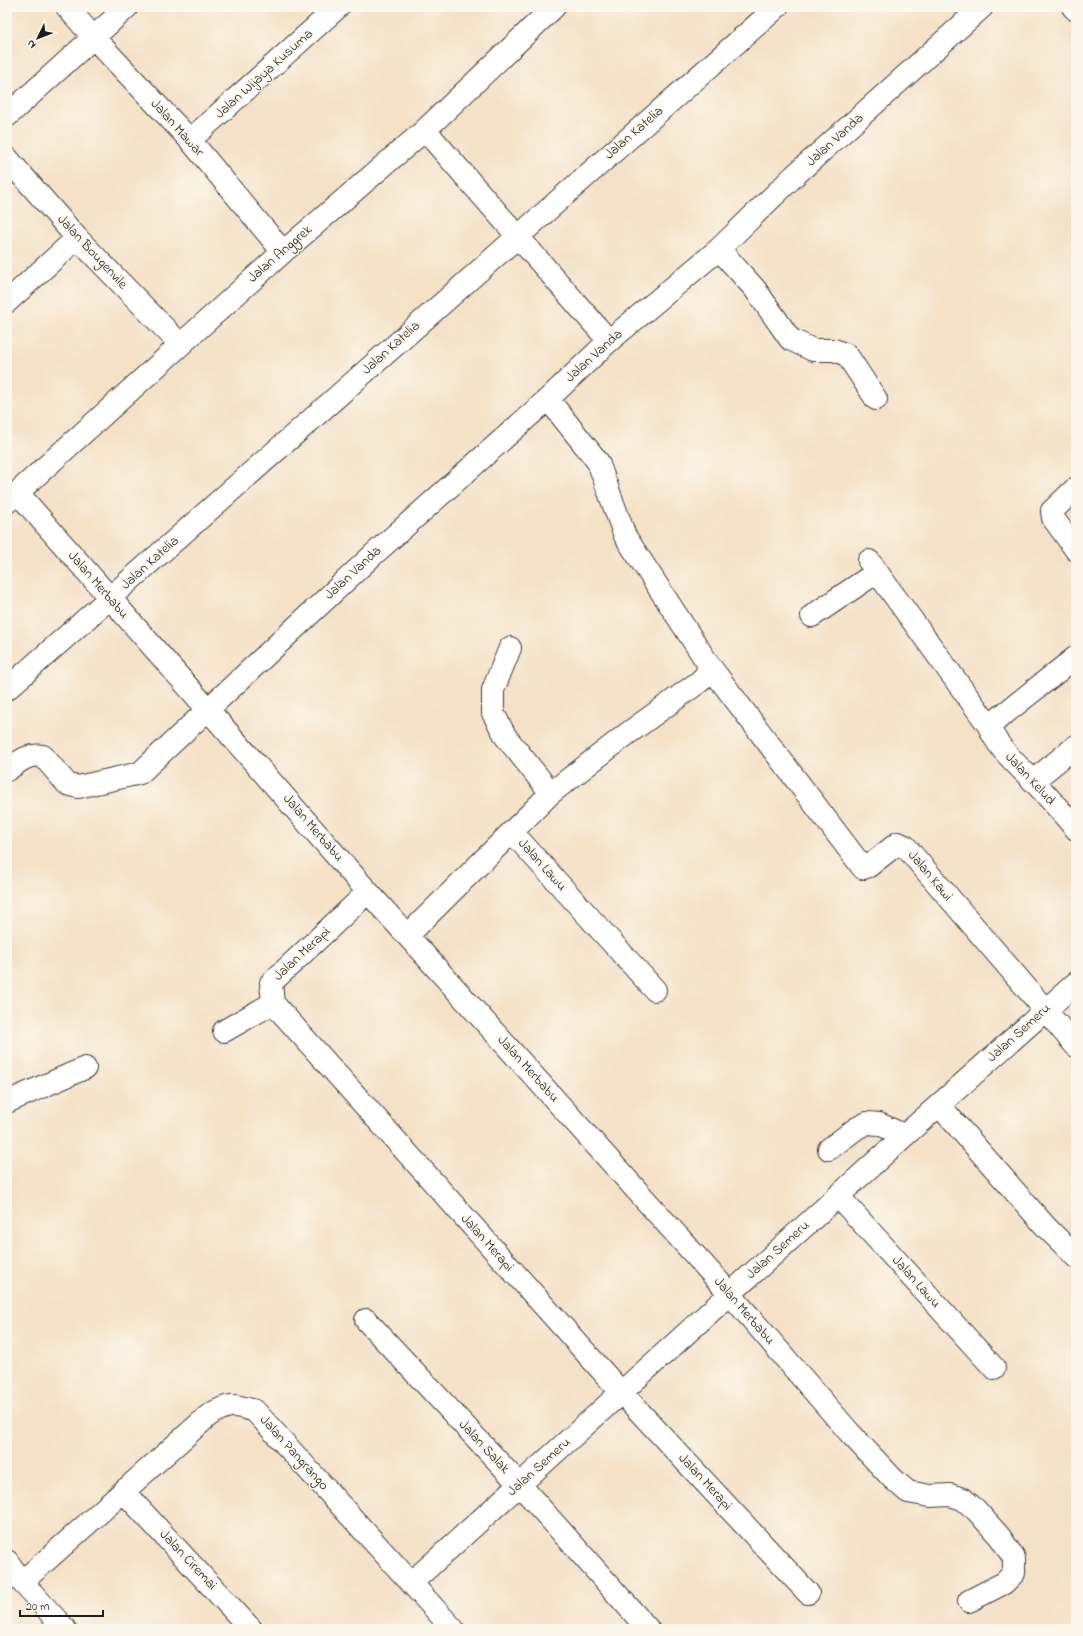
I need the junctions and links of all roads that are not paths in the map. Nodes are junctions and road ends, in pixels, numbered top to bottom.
1 (67, 7) edge
2 (127, 7) edge
3 (338, 7) edge
4 (554, 7) edge
5 (777, 7) edge
6 (982, 7) edge
7 (1073, 7) edge
8 (1076, 10) edge
9 (93, 37) junction
10 (7, 116) edge
11 (425, 130) junction
12 (190, 140) junction
13 (7, 158) edge
14 (517, 236) junction
15 (77, 238) junction
16 (719, 249) junction
17 (283, 252) junction
18 (7, 302) edge
19 (609, 341) junction
20 (180, 344) junction
21 (548, 399) junction
22 (876, 399) dead end
23 (1076, 488) edge
24 (12, 497) edge
25 (1076, 550) edge
26 (110, 598) junction
27 (812, 616) dead end
28 (510, 648) dead end
29 (1076, 657) edge
30 (709, 665) junction
31 (7, 690) edge
32 (209, 709) junction
33 (989, 726) junction
34 (1076, 746) edge
35 (7, 770) edge
36 (1034, 781) junction
37 (551, 793) junction
38 (1076, 829) edge
39 (512, 832) junction
40 (368, 892) junction
41 (408, 935) junction
42 (1076, 983) edge
43 (655, 990) dead end
44 (273, 1003) junction
45 (1045, 1011) junction
46 (224, 1031) dead end
47 (1076, 1046) edge
48 (85, 1068) dead end
49 (7, 1102) edge
50 (939, 1105) junction
51 (903, 1137) junction
52 (829, 1149) dead end
53 (838, 1196) junction
54 (1076, 1257) edge
55 (730, 1294) junction
56 (366, 1320) dead end
57 (994, 1368) dead end
58 (621, 1392) junction
59 (520, 1485) junction
60 (124, 1492) junction
61 (7, 1561) edge
62 (22, 1582) junction
63 (411, 1583) junction
64 (808, 1593) dead end
65 (969, 1601) dead end
66 (65, 1629) edge
67 (251, 1629) edge
68 (453, 1629) edge
69 (648, 1629) edge

1 - 9 street, Jalan Mawar
2 - 9 street
3 - 12 street, Jalan Wijaya Kusuma
4 - 11 street, Jalan Anggrek
5 - 14 street, Jalan Katelia
6 - 16 street, Jalan Vanda
7 - 8 street
9 - 10 street
9 - 12 street, Jalan Mawar
11 - 14 street
11 - 17 street, Jalan Anggrek
12 - 17 street, Jalan Mawar
13 - 15 street, Jalan Bougenvile
14 - 19 street
14 - 26 street, Jalan Katelia
15 - 18 street
15 - 20 street, Jalan Bougenvile
16 - 19 street, Jalan Vanda
16 - 22 street
17 - 20 street, Jalan Anggrek
19 - 21 street, Jalan Vanda
20 - 24 street, Jalan Anggrek
21 - 30 street
21 - 32 street, Jalan Vanda
23 - 25 street
24 - 26 street, Jalan Merbabu
26 - 31 street, Jalan Katelia
26 - 32 street, Jalan Merbabu
27 - 33 street, Jalan Kelud
28 - 37 street
29 - 33 street
30 - 37 street
30 - 45 street, Jalan Kawi
32 - 35 street, Jalan Vanda
32 - 40 street, Jalan Merbabu
33 - 36 street, Jalan Kelud
34 - 36 street
36 - 38 street, Jalan Kelud
37 - 39 street
39 - 41 street, Jalan Lawu
39 - 43 street, Jalan Lawu
40 - 41 street, Jalan Merbabu
40 - 44 street, Jalan Merapi
41 - 55 street, Jalan Merbabu
42 - 45 street, Jalan Semeru
44 - 46 street
44 - 58 street, Jalan Merapi
45 - 47 street, Jalan Kawi
45 - 50 street, Jalan Semeru
48 - 49 street
50 - 51 street, Jalan Semeru
50 - 54 street
51 - 52 street
51 - 53 street, Jalan Semeru
53 - 55 street, Jalan Semeru
53 - 57 street, Jalan Lawu
55 - 58 street, Jalan Semeru
55 - 65 street, Jalan Merbabu
56 - 59 street, Jalan Salak
58 - 59 street, Jalan Semeru
58 - 64 street, Jalan Merapi
59 - 63 street, Jalan Semeru
59 - 69 street, Jalan Salak
60 - 62 street, Jalan Pangrango
60 - 63 street, Jalan Pangrango
60 - 67 street, Jalan Ciremai
61 - 62 street
62 - 66 street
63 - 68 street, Jalan Pangrango

